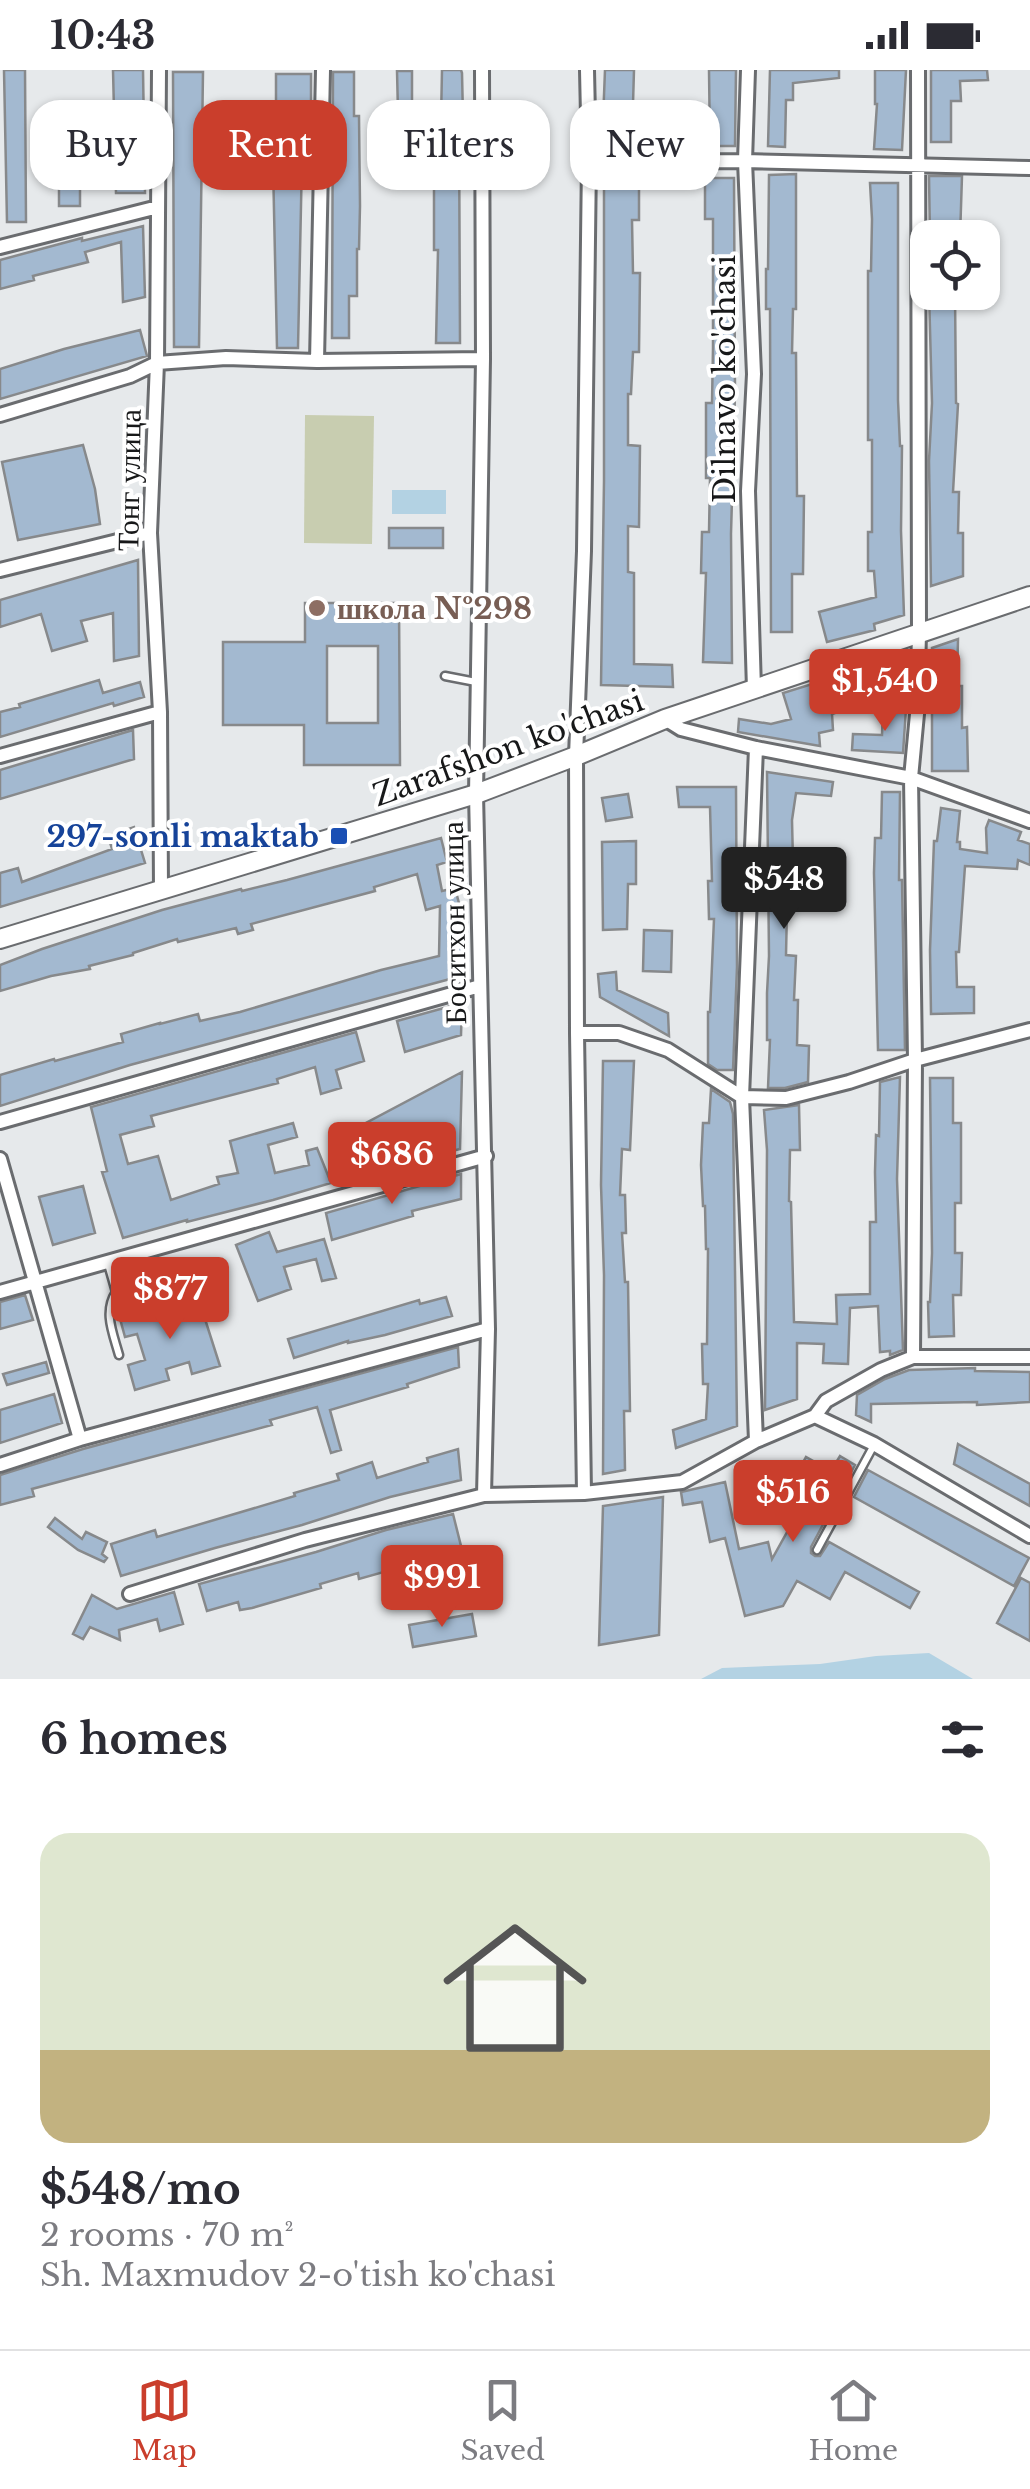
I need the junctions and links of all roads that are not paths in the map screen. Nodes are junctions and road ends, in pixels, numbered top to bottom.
1 (159, 70) edge
2 (323, 70) edge
3 (482, 70) edge
4 (587, 70) edge
5 (748, 70) edge
6 (918, 70) edge
7 (587, 100) edge
8 (720, 160) edge
9 (745, 160) junction
10 (917, 166) junction
11 (1030, 168) edge
12 (588, 190) edge
13 (158, 208) junction
14 (0, 247) edge
15 (483, 359) junction
16 (317, 361) junction
17 (157, 362) junction
18 (0, 415) edge
19 (150, 533) junction
20 (0, 570) edge
21 (1030, 596) edge
22 (920, 633) junction
23 (445, 676) dead end
24 (478, 682) junction
25 (754, 688) junction
26 (160, 712) junction
27 (665, 720) junction
28 (756, 748) junction
29 (0, 756) edge
30 (576, 756) junction
31 (911, 778) junction
32 (476, 794) junction
33 (1030, 821) edge
34 (161, 891) junction
35 (0, 939) edge
36 (480, 986) junction
37 (1030, 1030) edge
38 (576, 1033) junction
39 (914, 1060) junction
40 (742, 1097) junction
41 (0, 1122) edge
42 (486, 1156) junction
43 (0, 1159) edge
44 (108, 1263) junction
45 (192, 1270) dead end
46 (36, 1283) junction
47 (0, 1292) edge
48 (116, 1292) junction
49 (488, 1329) junction
50 (119, 1354) dead end
51 (913, 1357) junction
52 (1030, 1357) edge
53 (815, 1416) junction
54 (80, 1439) junction
55 (756, 1441) junction
56 (874, 1444) junction
57 (0, 1465) edge
58 (584, 1492) junction
59 (484, 1495) junction
60 (1030, 1536) edge
61 (817, 1550) dead end
62 (130, 1594) dead end

1 - 13 street, Тонг улица
2 - 16 street
3 - 15 street, Боситхон улица
4 - 7 street
5 - 9 street, Dilnavo ko'chasi
6 - 10 street
8 - 9 street
9 - 10 street
9 - 25 street, Dilnavo ko'chasi
10 - 11 street
10 - 22 street
12 - 30 street
13 - 14 street
13 - 17 street, Тонг улица
15 - 16 street
15 - 24 street, Боситхон улица
16 - 17 street
17 - 18 street
17 - 19 street, Тонг улица
19 - 20 street
19 - 26 street, Тонг улица
21 - 22 street, Zarafshon ko'chasi
22 - 25 street, Zarafshon ko'chasi
22 - 31 street
23 - 24 lane
24 - 32 street, Боситхон улица
25 - 27 street, Zarafshon ko'chasi
26 - 29 street
26 - 34 street, Тонг улица
27 - 28 street
27 - 30 street, Zarafshon ko'chasi
28 - 31 street
28 - 40 street
30 - 32 street, Zarafshon ko'chasi
30 - 38 street
31 - 33 street
31 - 39 street
32 - 34 street, Zarafshon ko'chasi
32 - 36 street, Боситхон улица
34 - 35 street, Zarafshon ko'chasi
36 - 41 street
36 - 42 street, Боситхон улица
37 - 39 street
38 - 40 street
38 - 58 street
39 - 40 street
39 - 51 street
40 - 55 street
42 - 44 street
42 - 49 street, Боситхон улица
43 - 46 street
44 - 46 street
44 - 48 lane
45 - 48 lane
46 - 47 street
46 - 54 street
48 - 50 lane
49 - 54 street
49 - 59 street, Боситхон улица
51 - 52 street
51 - 53 street
53 - 55 street
53 - 56 street
54 - 57 street
55 - 58 street
56 - 60 street
56 - 61 lane
58 - 59 street
59 - 62 street

